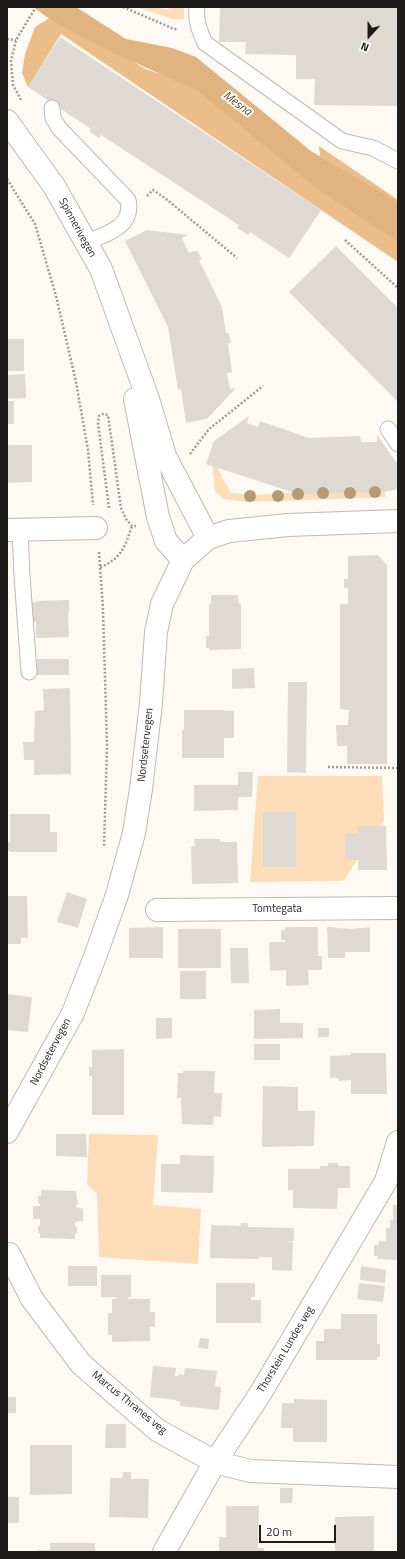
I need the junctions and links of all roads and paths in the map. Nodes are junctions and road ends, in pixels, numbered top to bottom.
1 (36, 7) edge
2 (123, 7) edge
3 (197, 7) edge
4 (27, 23) dead end
5 (199, 30) junction
6 (7, 39) edge
7 (16, 40) dead end
8 (52, 108) dead end
9 (7, 121) edge
10 (398, 161) edge
11 (7, 179) edge
12 (153, 190) dead end
13 (345, 240) dead end
14 (86, 242) junction
15 (236, 258) dead end
16 (398, 288) edge
17 (128, 344) junction
18 (263, 386) dead end
19 (388, 429) dead end
20 (398, 444) edge
21 (191, 452) dead end
22 (103, 521) junction
23 (398, 521) edge
24 (138, 525) dead end
25 (132, 526) junction
26 (14, 530) edge
27 (208, 538) junction
28 (183, 560) junction
29 (100, 567) junction
30 (29, 672) dead end
31 (328, 767) dead end
32 (398, 768) edge
33 (103, 851) dead end
34 (398, 908) edge
35 (157, 910) dead end
36 (7, 1132) edge
37 (398, 1142) edge
38 (9, 1254) dead end
39 (215, 1462) junction
40 (398, 1477) edge
41 (164, 1552) edge

1 - 4 path
2 - 5 path
3 - 5 lane
5 - 10 lane
6 - 7 path
8 - 14 lane
9 - 14 street, Spinnerivegen
11 - 22 path
12 - 15 path
13 - 16 path
14 - 17 street, Spinnerivegen
17 - 27 street, Spinnerivegen
17 - 28 street, Spinnerivegen
18 - 21 path
19 - 20 lane
22 - 25 path
22 - 26 street
22 - 29 path
23 - 27 street, Nordsetervegen
24 - 25 path
25 - 29 path
26 - 30 lane
27 - 28 street, Nordsetervegen
28 - 36 street, Nordsetervegen
29 - 33 path
31 - 32 path
34 - 35 street, Tomtegata
37 - 39 street, Thorstein Lundes veg
38 - 39 street, Marcus Thranes veg
39 - 40 street, Marcus Thranes veg
39 - 41 street, Thorstein Lundes veg

